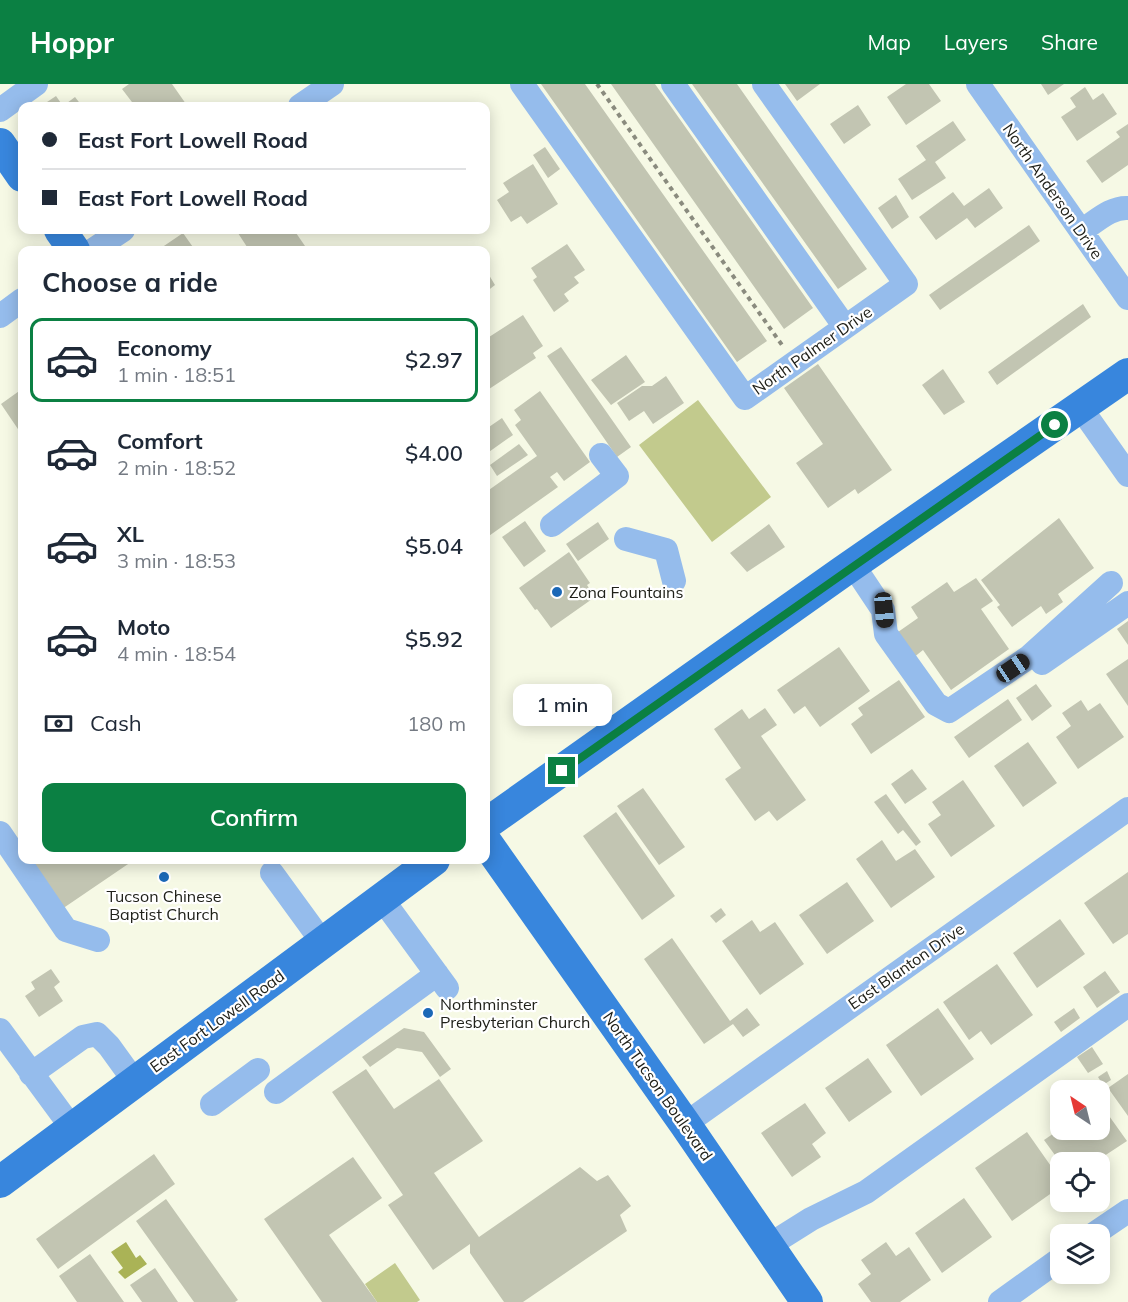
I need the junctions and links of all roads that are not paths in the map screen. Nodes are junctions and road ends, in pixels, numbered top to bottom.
1 (36, 84) edge
2 (332, 84) edge
3 (522, 84) edge
4 (673, 84) edge
5 (764, 84) edge
6 (978, 84) edge
7 (306, 102) edge
8 (0, 110) edge
9 (0, 144) edge
10 (18, 170) edge
11 (1128, 208) edge
12 (1082, 231) junction
13 (117, 234) edge
14 (99, 246) edge
15 (1128, 298) edge
16 (18, 303) edge
17 (0, 316) edge
18 (845, 327) junction
19 (1128, 374) edge
20 (1080, 407) junction
21 (601, 455) dead end
22 (1128, 475) edge
23 (552, 525) dead end
24 (626, 538) dead end
25 (853, 565) junction
26 (674, 581) dead end
27 (1111, 583) dead end
28 (1128, 603) edge
29 (960, 721) dead end
30 (1128, 809) edge
31 (490, 821) edge
32 (0, 833) edge
33 (490, 848) edge
34 (18, 859) edge
35 (21, 864) edge
36 (429, 864) edge
37 (272, 873) dead end
38 (382, 899) junction
39 (98, 940) dead end
40 (323, 943) junction
41 (1128, 1005) edge
42 (0, 1030) edge
43 (258, 1070) dead end
44 (31, 1074) junction
45 (135, 1082) junction
46 (276, 1092) dead end
47 (212, 1104) dead end
48 (685, 1124) junction
49 (72, 1128) junction
50 (0, 1182) edge
51 (1128, 1210) edge
52 (1109, 1224) edge
53 (768, 1246) junction
54 (1050, 1266) edge
55 (807, 1302) edge
56 (1000, 1302) edge

1 - 8 street
2 - 7 street
3 - 18 street, North Palmer Drive
4 - 18 street
5 - 18 street, North Palmer Drive
6 - 12 street, North Anderson Drive
9 - 10 main road
11 - 12 street
12 - 15 street, North Anderson Drive
13 - 14 street
16 - 17 street
19 - 20 main road
20 - 22 street
20 - 25 main road
21 - 23 street
24 - 26 street
25 - 27 street
25 - 31 main road
28 - 29 street
30 - 48 street, East Blanton Drive
32 - 34 street
33 - 48 main road, North Tucson Boulevard
35 - 39 street
36 - 38 main road, East Fort Lowell Road
37 - 40 street
38 - 40 main road, East Fort Lowell Road
38 - 46 street
40 - 45 main road, East Fort Lowell Road
41 - 53 street
42 - 44 street
43 - 47 street
44 - 45 street
44 - 49 street
45 - 49 main road, East Fort Lowell Road
48 - 53 main road, North Tucson Boulevard
49 - 50 main road, East Fort Lowell Road
51 - 52 street
53 - 55 main road, North Tucson Boulevard
54 - 56 street

